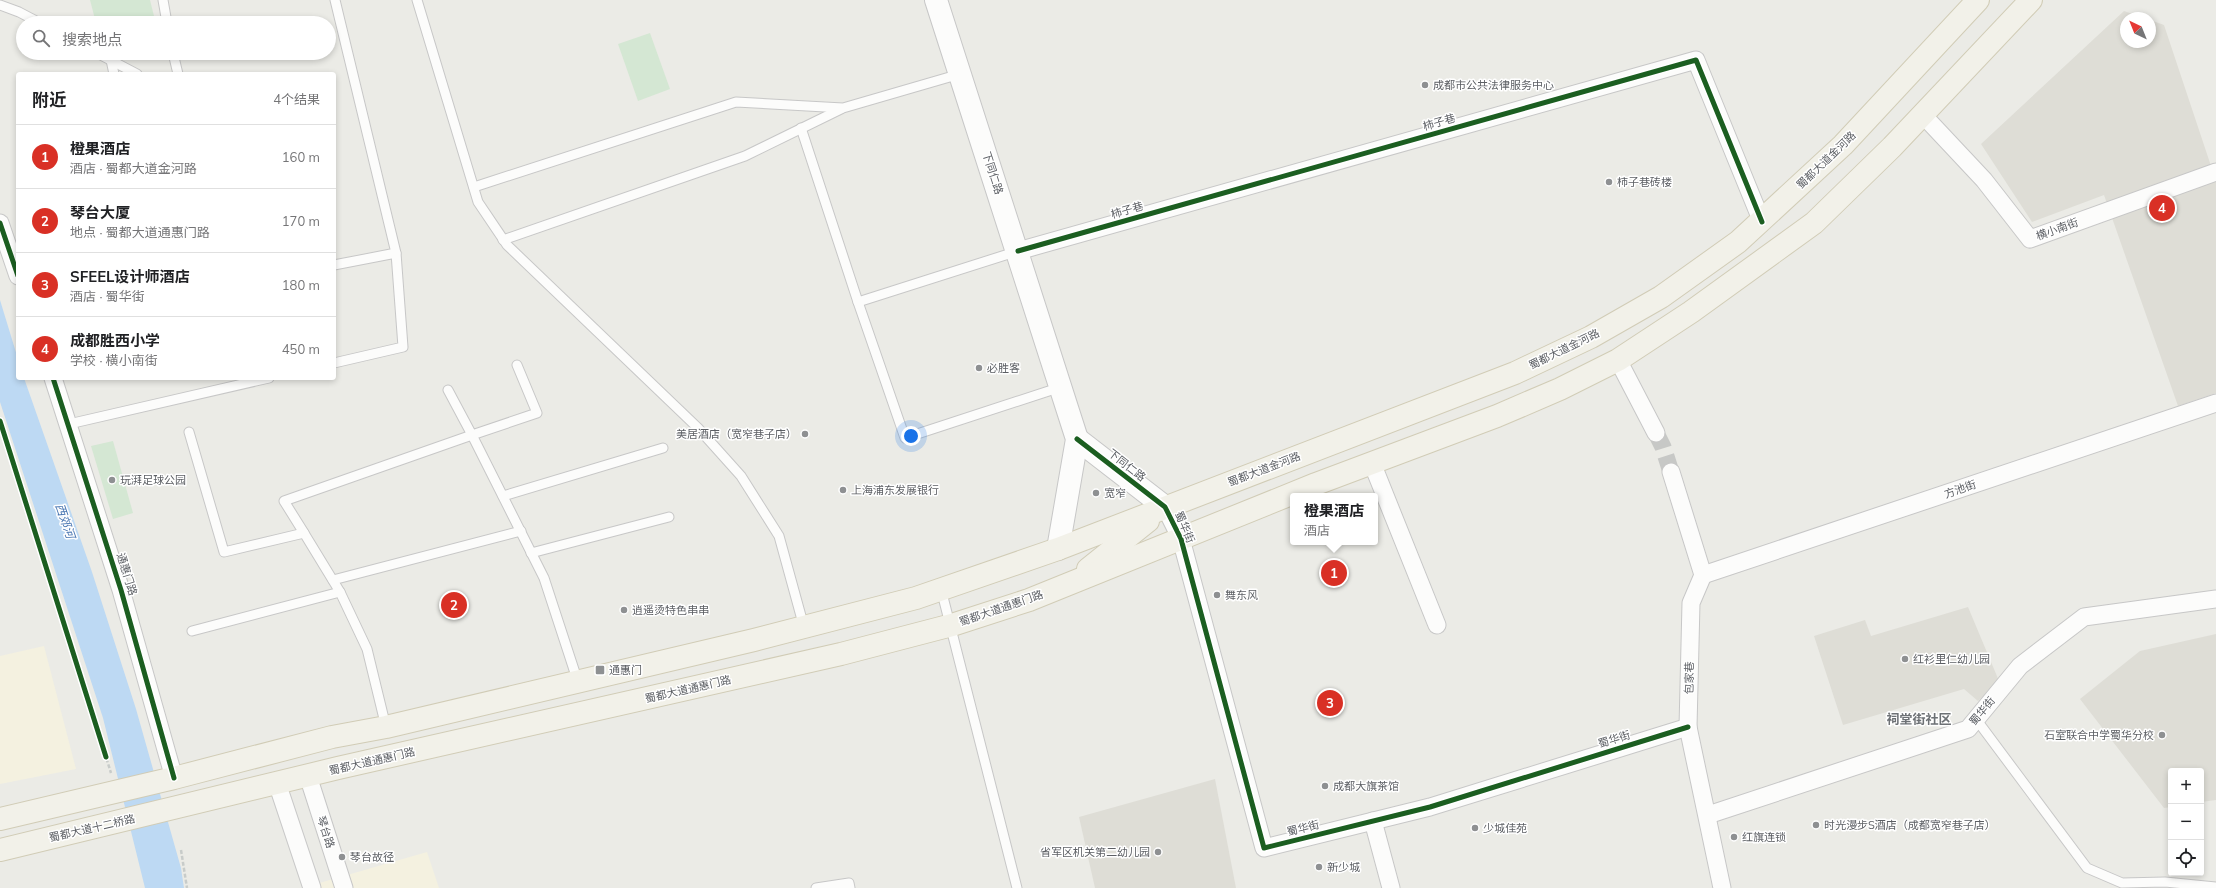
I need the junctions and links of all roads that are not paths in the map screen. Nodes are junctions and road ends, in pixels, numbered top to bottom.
1 (162, 0) edge
2 (335, 0) edge
3 (417, 0) edge
4 (936, 0) edge
5 (1978, 0) edge
6 (2031, 0) edge
7 (0, 6) edge
8 (27, 16) edge
9 (165, 16) edge
10 (110, 60) joint
11 (175, 60) edge
12 (113, 72) edge
13 (133, 72) edge
14 (178, 72) edge
15 (960, 74) junction
16 (842, 108) junction
17 (1923, 115) junction
18 (801, 128) junction
19 (2216, 172) edge
20 (474, 187) junction
21 (1762, 222) junction
22 (0, 224) edge
23 (503, 240) junction
24 (1018, 251) junction
25 (396, 253) junction
26 (336, 265) edge
27 (16, 270) edge
28 (858, 302) junction
29 (1618, 360) junction
30 (336, 363) edge
31 (517, 366) dead end
32 (54, 380) edge
33 (260, 380) edge
34 (1061, 387) junction
35 (448, 390) dead end
36 (2216, 403) edge
37 (69, 424) junction
38 (189, 432) dead end
39 (1656, 433) tunnel mouth
40 (472, 434) junction
41 (1077, 438) junction
42 (662, 448) dead end
43 (1372, 463) junction
44 (1671, 472) tunnel mouth
45 (1297, 493) edge
46 (503, 496) junction
47 (1290, 496) edge
48 (1165, 507) junction
49 (669, 517) dead end
50 (520, 531) junction
51 (304, 533) junction
52 (1181, 539) junction
53 (1058, 549) junction
54 (531, 553) junction
55 (1703, 575) junction
56 (333, 580) junction
57 (1069, 584) junction
58 (941, 589) junction
59 (340, 592) junction
60 (2216, 599) edge
61 (952, 625) junction
62 (1437, 625) dead end
63 (804, 627) junction
64 (192, 631) dead end
65 (578, 682) junction
66 (1976, 719) junction
67 (386, 727) junction
68 (1688, 727) junction
69 (308, 776) junction
70 (174, 778) junction
71 (277, 783) junction
72 (184, 806) joint
73 (1708, 815) junction
74 (0, 819) edge
75 (1373, 821) junction
76 (0, 850) edge
77 (312, 888) edge
78 (344, 888) edge
79 (816, 888) edge
80 (850, 888) edge
81 (1017, 888) edge
82 (1391, 888) edge
83 (1722, 888) edge
84 (2216, 888) edge

1 - 9 lane
2 - 25 lane
3 - 20 lane
4 - 15 street, 下同仁路
5 - 21 main road, 蜀都大道金河路
6 - 17 main road
7 - 8 lane
10 - 12 lane
10 - 13 lane
11 - 14 lane
15 - 16 lane
15 - 24 street, 下同仁路
16 - 18 lane
16 - 20 lane
17 - 19 street, 横小南街
17 - 29 main road
18 - 23 lane
18 - 28 lane
20 - 23 lane
21 - 24 street, 柿子巷
21 - 48 main road, 蜀都大道金河路
22 - 27 street
23 - 63 lane
24 - 28 lane
24 - 34 street, 下同仁路
25 - 26 lane
25 - 30 lane
28 - 34 lane
29 - 39 street
29 - 43 main road
31 - 40 lane
32 - 37 street, 通惠门路
33 - 37 lane
34 - 41 street, 下同仁路
35 - 40 lane
36 - 55 street, 方池街
37 - 70 street, 通惠门路
38 - 51 lane
40 - 46 lane
40 - 51 lane
41 - 48 street, 下同仁路
41 - 53 street, 下同仁路
42 - 46 lane
43 - 45 main road
43 - 62 street
44 - 55 street
46 - 50 lane
47 - 52 main road
48 - 52 street, 蜀华街
48 - 53 main road, 蜀都大道金河路
48 - 57 main road
49 - 54 lane
50 - 54 lane
50 - 56 lane
51 - 56 lane
52 - 57 main road, 蜀都大道通惠门路
52 - 75 street, 蜀华街
53 - 58 main road
54 - 65 lane
55 - 68 street, 包家巷
56 - 59 lane
57 - 61 main road, 蜀都大道通惠门路
58 - 61 lane
58 - 63 main road
59 - 64 lane
59 - 67 lane
60 - 66 street, 蜀华街
61 - 69 main road, 蜀都大道通惠门路
61 - 81 lane
63 - 65 main road
65 - 67 main road
66 - 73 street, 蜀华街
66 - 84 lane
67 - 70 main road
68 - 73 street, 包家巷
68 - 75 street, 蜀华街
69 - 71 main road, 蜀都大道通惠门路
69 - 78 street, 琴台路
70 - 74 main road
71 - 72 main road, 蜀都大道通惠门路
71 - 77 street
72 - 76 main road, 蜀都大道十二桥路
73 - 83 street, 包家巷
75 - 82 street
79 - 80 lane

